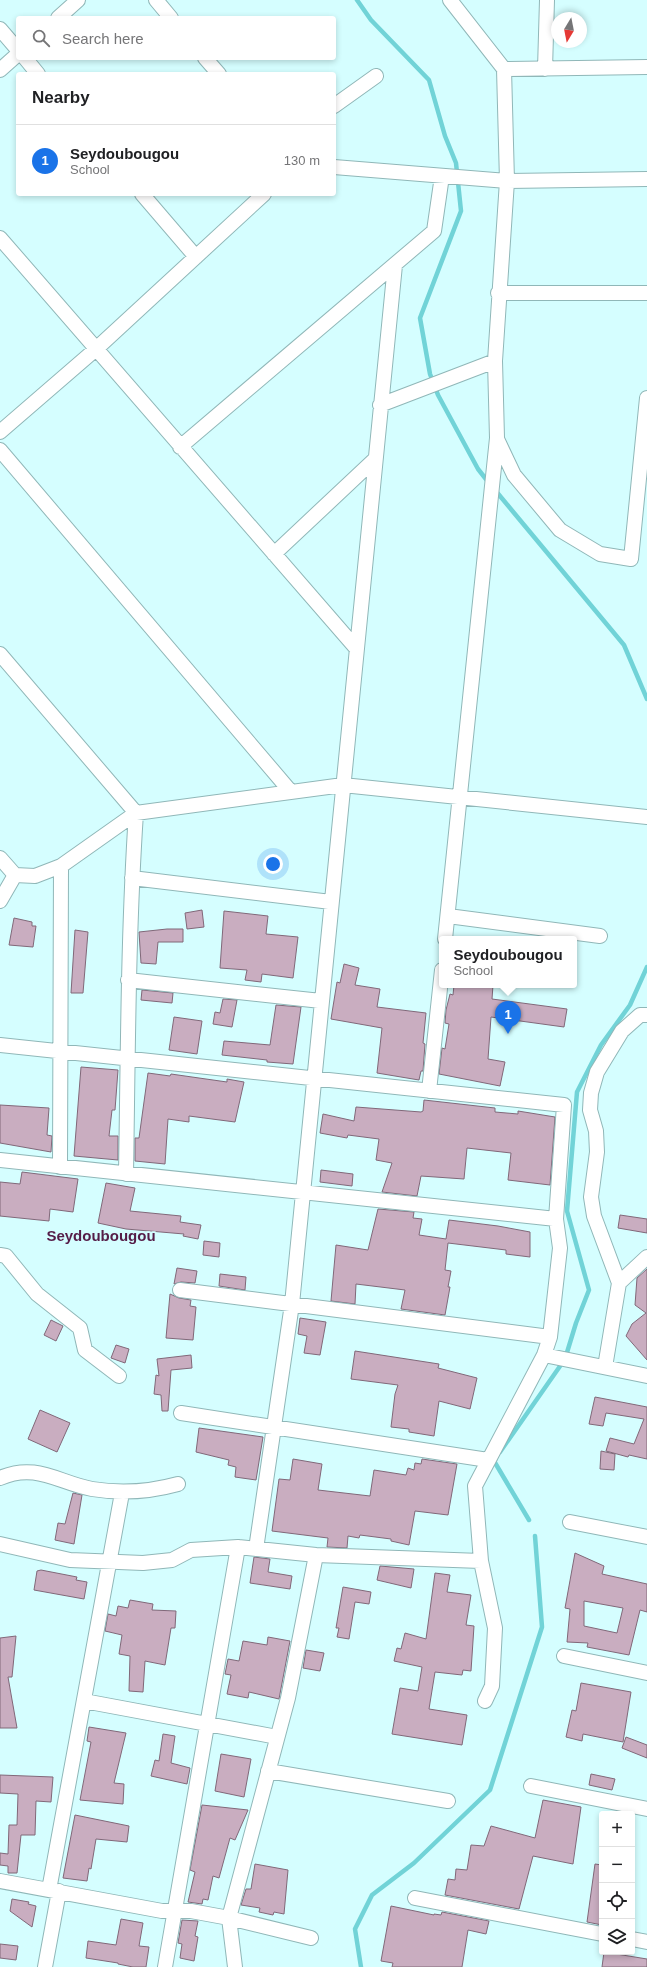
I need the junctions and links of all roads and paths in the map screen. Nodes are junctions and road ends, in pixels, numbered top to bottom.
1 (78, 0) edge
2 (156, 0) edge
3 (450, 0) edge
4 (547, 0) edge
5 (60, 16) edge
6 (169, 16) edge
7 (0, 29) edge
8 (16, 48) edge
9 (16, 56) edge
10 (27, 60) edge
11 (207, 60) edge
12 (647, 67) edge
13 (504, 69) junction
14 (545, 69) junction
15 (0, 70) edge
16 (36, 72) edge
17 (217, 72) edge
18 (376, 76) dead end
19 (336, 105) edge
20 (336, 167) edge
21 (442, 176) junction
22 (647, 179) edge
23 (507, 181) junction
24 (144, 196) edge
25 (262, 196) edge
26 (0, 238) edge
27 (196, 257) junction
28 (395, 266) junction
29 (647, 292) edge
30 (498, 293) junction
31 (96, 349) junction
32 (495, 361) junction
33 (647, 398) edge
34 (380, 405) junction
35 (0, 432) edge
36 (497, 438) junction
37 (180, 446) junction
38 (0, 450) edge
39 (374, 460) junction
40 (274, 554) junction
41 (356, 648) junction
42 (0, 654) edge
43 (342, 785) junction
44 (291, 792) junction
45 (460, 798) junction
46 (136, 813) junction
47 (647, 816) edge
48 (0, 858) edge
49 (61, 866) junction
50 (15, 875) junction
51 (132, 878) junction
52 (0, 902) edge
53 (331, 902) junction
54 (448, 916) junction
55 (445, 936) edge
56 (600, 936) dead end
57 (128, 980) junction
58 (440, 988) edge
59 (321, 1001) junction
60 (647, 1015) edge
61 (0, 1045) edge
62 (61, 1052) junction
63 (128, 1059) junction
64 (314, 1079) junction
65 (430, 1091) junction
66 (0, 1160) edge
67 (60, 1167) junction
68 (126, 1174) junction
69 (303, 1192) junction
70 (556, 1219) junction
71 (0, 1255) edge
72 (647, 1257) edge
73 (619, 1283) junction
74 (180, 1290) dead end
75 (292, 1304) junction
76 (550, 1337) junction
77 (544, 1355) junction
78 (605, 1367) junction
79 (119, 1376) dead end
80 (647, 1376) edge
81 (181, 1413) dead end
82 (274, 1427) junction
83 (488, 1460) junction
84 (0, 1478) edge
85 (178, 1484) dead end
86 (122, 1493) junction
87 (570, 1522) dead end
88 (647, 1537) edge
89 (0, 1544) edge
90 (238, 1547) junction
91 (256, 1549) junction
92 (316, 1555) junction
93 (481, 1561) junction
94 (109, 1562) junction
95 (564, 1656) dead end
96 (647, 1673) edge
97 (84, 1701) junction
98 (485, 1701) dead end
99 (207, 1724) junction
100 (277, 1737) junction
101 (268, 1771) junction
102 (531, 1786) dead end
103 (448, 1801) dead end
104 (647, 1809) edge
105 (0, 1881) edge
106 (54, 1891) junction
107 (415, 1898) dead end
108 (174, 1911) junction
109 (229, 1918) junction
110 (599, 1933) edge
111 (311, 1938) dead end
112 (635, 1940) edge
113 (647, 1942) edge
114 (45, 1967) edge
115 (165, 1967) edge
116 (235, 1967) edge

1 - 5 street
2 - 6 street
3 - 13 street
4 - 14 street
7 - 8 street
9 - 15 street
10 - 16 street
11 - 17 street
12 - 14 street
13 - 14 street
13 - 23 street
18 - 19 street
20 - 21 street
21 - 23 street
21 - 28 street
22 - 23 street
23 - 30 street
24 - 27 street
25 - 27 street
26 - 31 street
27 - 31 street
28 - 34 street
28 - 37 street
29 - 30 street
30 - 32 street
31 - 35 street
31 - 37 street
32 - 34 street
32 - 36 street
33 - 36 street
34 - 39 street
36 - 45 street
37 - 40 street
38 - 44 street
39 - 40 street
39 - 41 street
40 - 41 street
41 - 43 street
42 - 46 street
43 - 44 street
43 - 45 street
43 - 53 street
44 - 46 street
45 - 47 street
45 - 54 street
46 - 49 street
46 - 51 street
48 - 50 street
49 - 50 street
49 - 62 street
50 - 52 street
51 - 53 street
51 - 57 street
53 - 59 street
54 - 55 street
54 - 56 street
57 - 59 street
57 - 63 street
58 - 65 street
59 - 64 street
60 - 73 street
61 - 62 street
62 - 63 street
62 - 67 street
63 - 64 street
63 - 68 street
64 - 65 street
64 - 69 street
65 - 70 street
66 - 67 street
67 - 68 street
68 - 69 street
69 - 70 street
69 - 75 street
70 - 76 street
71 - 79 street
72 - 73 street
73 - 78 street
74 - 75 street
75 - 76 street
75 - 82 street
76 - 77 street
77 - 78 street
77 - 83 street
78 - 80 street
81 - 82 street
82 - 83 street
82 - 91 street
83 - 93 street
84 - 86 street
85 - 86 street
86 - 94 street
87 - 88 street
89 - 94 street
90 - 91 street
90 - 94 street
90 - 99 street
91 - 92 street
92 - 93 street
92 - 100 street
93 - 98 street
94 - 97 street
95 - 96 street
97 - 99 street
97 - 106 street
99 - 100 street
99 - 108 street
100 - 101 street
101 - 103 street
101 - 109 street
102 - 104 street
105 - 106 street
106 - 108 street
106 - 114 street
107 - 110 street
108 - 109 street
108 - 115 street
109 - 111 street
109 - 116 street
112 - 113 street

